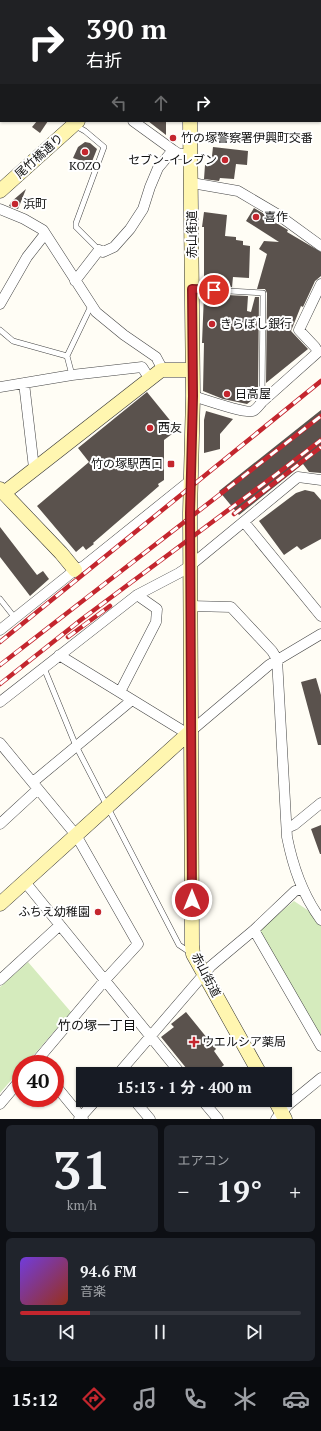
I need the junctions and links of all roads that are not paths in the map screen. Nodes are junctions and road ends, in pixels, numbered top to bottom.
1 (73, 122) edge
2 (134, 122) edge
3 (190, 122) edge
4 (173, 150) junction
5 (190, 154) junction
6 (192, 183) junction
7 (0, 190) edge
8 (1, 211) edge
9 (45, 234) junction
10 (321, 246) edge
11 (99, 250) junction
12 (75, 281) junction
13 (321, 284) edge
14 (192, 289) junction
15 (0, 304) edge
16 (91, 306) junction
17 (0, 330) edge
18 (67, 356) junction
19 (163, 370) junction
20 (192, 370) junction
21 (72, 375) junction
22 (149, 378) junction
23 (24, 383) junction
24 (0, 386) edge
25 (193, 396) junction
26 (262, 402) junction
27 (34, 468) junction
28 (191, 480) junction
29 (321, 480) edge
30 (1, 491) edge
31 (244, 522) junction
32 (191, 565) junction
33 (76, 570) junction
34 (137, 595) junction
35 (0, 599) edge
36 (191, 606) junction
37 (321, 616) edge
38 (15, 618) junction
39 (0, 630) edge
40 (321, 634) edge
41 (59, 655) junction
42 (277, 659) junction
43 (44, 668) junction
44 (120, 692) junction
45 (132, 700) junction
46 (0, 702) edge
47 (190, 733) junction
48 (0, 743) edge
49 (76, 746) junction
50 (4, 755) edge
51 (36, 786) junction
52 (321, 803) edge
53 (108, 807) junction
54 (0, 824) edge
55 (286, 828) junction
56 (76, 835) junction
57 (25, 882) junction
58 (302, 889) junction
59 (0, 904) edge
60 (321, 918) edge
61 (60, 925) junction
62 (254, 930) junction
63 (193, 954) junction
64 (204, 974) junction
65 (0, 980) edge
66 (105, 980) junction
67 (150, 1036) junction
68 (321, 1046) edge
69 (43, 1055) edge
70 (124, 1067) edge
71 (175, 1067) edge
72 (256, 1067) edge
73 (321, 1078) edge
74 (12, 1090) edge
75 (64, 1096) edge
76 (0, 1104) edge
77 (90, 1107) edge
78 (140, 1107) edge
79 (208, 1107) edge
80 (279, 1112) edge
81 (81, 1118) edge
82 (150, 1119) edge
83 (218, 1119) edge

1 - 7 street, 尾竹橋通り
1 - 11 lane
2 - 4 street
3 - 5 street, 赤山街道
4 - 5 street
4 - 11 street
5 - 6 street, 赤山街道
6 - 10 street
6 - 14 street, 赤山街道
8 - 9 street
9 - 12 street
9 - 15 street
11 - 12 street
12 - 16 street
13 - 26 street
14 - 20 street, 赤山街道
14 - 26 lane
16 - 18 lane
16 - 19 street
17 - 18 lane
18 - 21 lane
19 - 20 street
19 - 22 street
20 - 25 street, 赤山街道
21 - 22 street
21 - 23 street
22 - 27 street
23 - 24 street
23 - 27 street
25 - 26 street
25 - 28 street, 赤山街道
27 - 30 street
28 - 32 street, 赤山街道
28 - 33 street
29 - 31 street
30 - 33 street
31 - 32 street
31 - 37 street
32 - 34 street
32 - 36 street, 赤山街道
33 - 38 street
34 - 41 street
34 - 44 street
35 - 38 lane
36 - 42 street
36 - 47 street, 赤山街道
38 - 39 street
40 - 42 street
41 - 43 street
41 - 44 street
42 - 47 street
42 - 55 street
43 - 46 street
43 - 49 lane
44 - 45 street
45 - 47 street
45 - 49 street
47 - 53 street
47 - 63 street, 赤山街道
48 - 50 street
49 - 51 street
49 - 53 lane
50 - 51 street
51 - 54 street
51 - 56 street
52 - 55 street
53 - 56 street
53 - 63 lane
55 - 58 street
56 - 57 street
56 - 66 street
57 - 59 street
57 - 61 street
58 - 60 street
58 - 62 street
61 - 65 street
61 - 66 street
62 - 64 street
62 - 68 street
63 - 64 street, 赤山街道
64 - 67 street
64 - 72 street, 赤山街道
66 - 67 street
66 - 69 street
67 - 70 street
67 - 71 street
73 - 80 street
74 - 76 street
75 - 81 street
77 - 81 street
78 - 82 street
79 - 83 street

